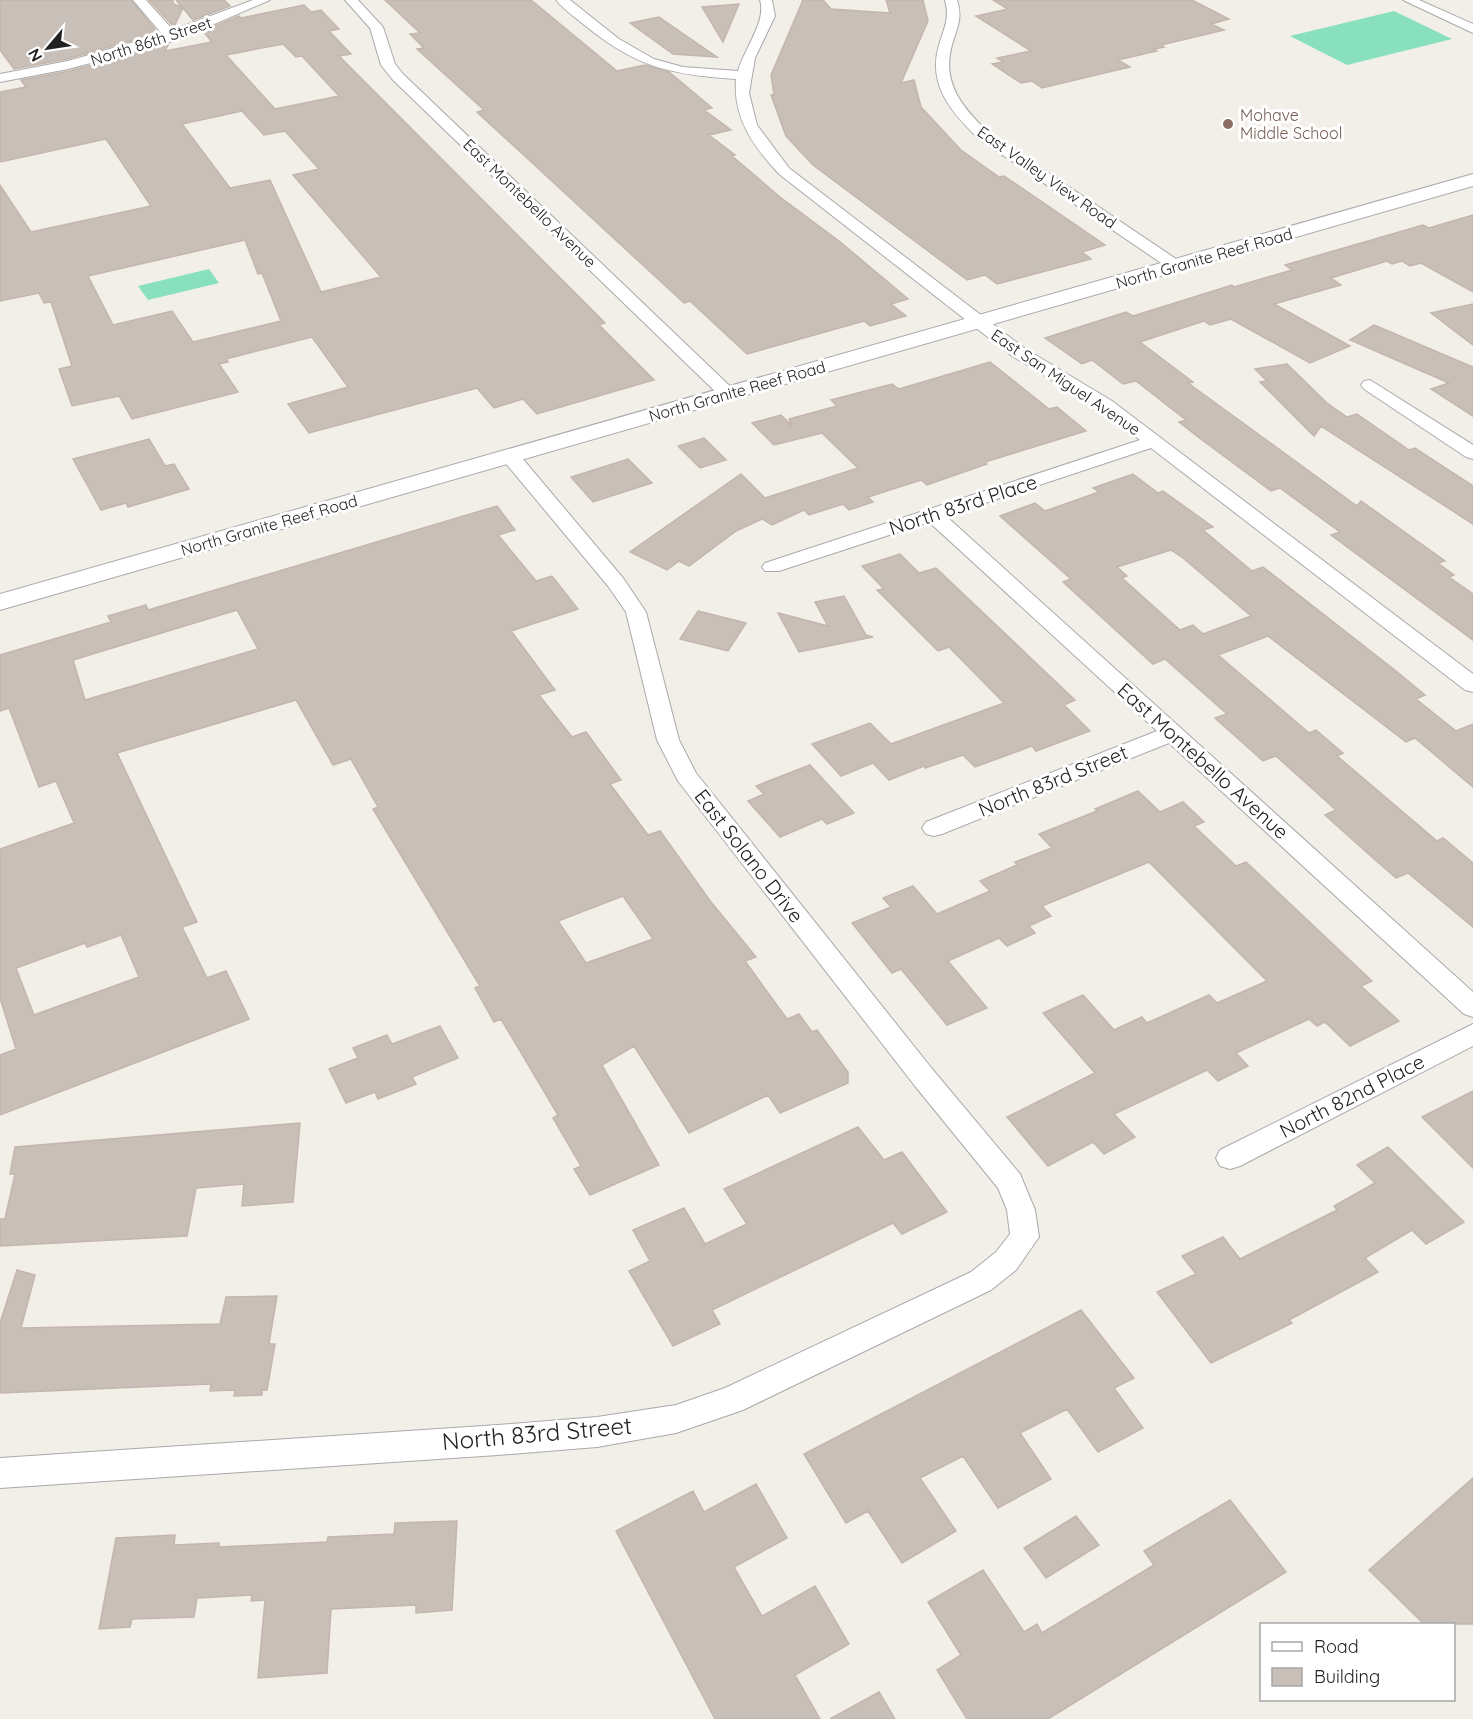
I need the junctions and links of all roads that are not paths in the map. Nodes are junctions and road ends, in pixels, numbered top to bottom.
1 (139, 0) edge
2 (264, 0) edge
3 (351, 0) edge
4 (562, 0) edge
5 (766, 0) edge
6 (951, 0) edge
7 (1409, 0) edge
8 (1473, 29) edge
9 (172, 37) junction
10 (741, 75) junction
11 (0, 78) edge
12 (1473, 180) edge
13 (1176, 266) junction
14 (979, 322) junction
15 (1370, 385) dead end
16 (728, 394) junction
17 (1155, 441) junction
18 (1473, 453) edge
19 (510, 456) junction
20 (933, 515) junction
21 (772, 567) dead end
22 (0, 602) edge
23 (1469, 677) edge
24 (1173, 733) junction
25 (934, 828) dead end
26 (1473, 1007) edge
27 (1473, 1034) edge
28 (1230, 1158) dead end
29 (1025, 1237) joint
30 (0, 1473) edge

1 - 9 street
2 - 9 street, North 86th Street
3 - 16 street, East Montebello Avenue
4 - 10 street
5 - 10 street, East San Miguel Avenue
6 - 13 street, East Valley View Road
7 - 8 street
9 - 11 street, North 86th Street
10 - 14 street, East San Miguel Avenue
12 - 13 street, North Granite Reef Road
13 - 14 street, North Granite Reef Road
14 - 16 street, North Granite Reef Road
14 - 17 street, East San Miguel Avenue
15 - 18 street
16 - 19 street, North Granite Reef Road
17 - 20 street, North 83rd Place
17 - 23 street, East San Miguel Avenue
19 - 22 street, North Granite Reef Road
19 - 29 street, East Solano Drive
20 - 21 street, North 83rd Place
20 - 24 street, East Montebello Avenue
24 - 25 street, North 83rd Street
24 - 26 street, East Montebello Avenue
27 - 28 street, North 82nd Place
29 - 30 street, North 83rd Street

